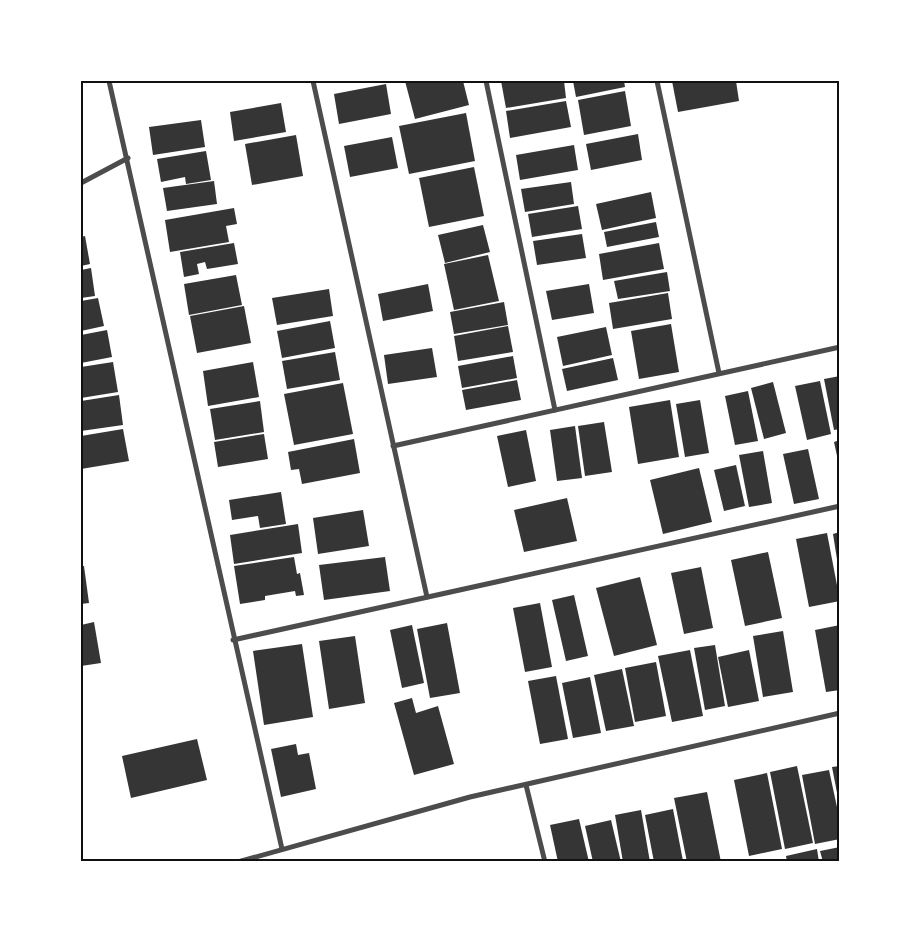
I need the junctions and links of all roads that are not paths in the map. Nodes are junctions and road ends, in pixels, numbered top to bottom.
1 (109, 81) edge
2 (313, 81) edge
3 (486, 81) edge
4 (657, 81) edge
5 (128, 158) junction
6 (81, 183) edge
7 (840, 347) edge
8 (719, 373) junction
9 (555, 410) junction
10 (393, 446) junction
11 (840, 506) edge
12 (427, 597) junction
13 (234, 640) junction
14 (840, 713) edge
15 (526, 785) junction
16 (282, 849) junction
17 (238, 862) edge
18 (546, 862) edge

1 - 5 street
2 - 10 street
3 - 9 street
4 - 8 street
5 - 6 street
5 - 13 street
7 - 8 street
8 - 9 street
9 - 10 street
10 - 12 street
11 - 12 street
12 - 13 street
13 - 16 street
14 - 15 street
15 - 16 street
15 - 18 street
16 - 17 street

